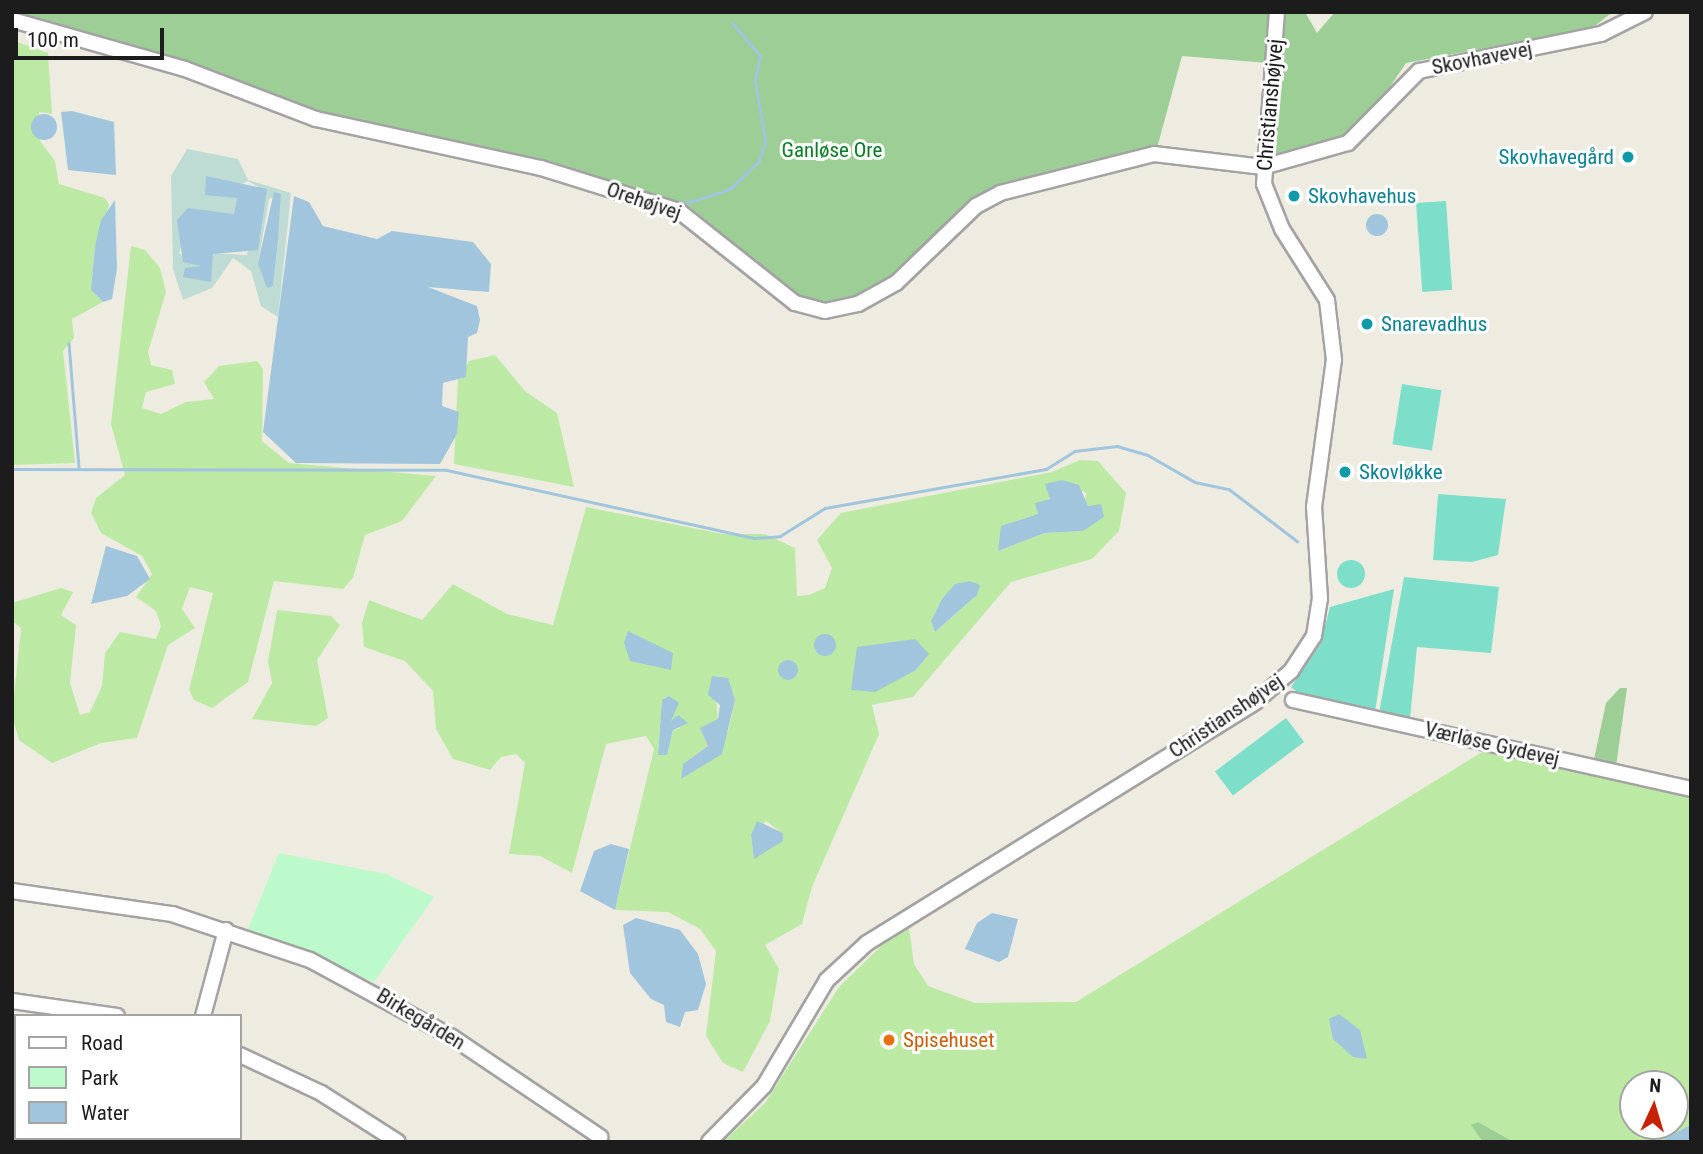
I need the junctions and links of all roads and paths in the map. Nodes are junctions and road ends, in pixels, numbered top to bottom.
1 (1277, 12) edge
2 (1645, 12) edge
3 (12, 20) edge
4 (1264, 167) junction
5 (1293, 700) dead end
6 (1691, 789) edge
7 (12, 891) edge
8 (226, 930) junction
9 (12, 1001) edge
10 (103, 1014) edge
11 (204, 1014) edge
12 (242, 1056) edge
13 (600, 1138) dead end
14 (398, 1142) edge
15 (709, 1142) edge

1 - 4 street, Christianshøjvej
2 - 4 street, Skovhavevej
3 - 4 street, Orehøjvej
4 - 15 street, Christianshøjvej
5 - 6 street, Værløse Gydevej
7 - 8 street, Birkegården
8 - 11 street
8 - 13 street, Birkegården
9 - 10 street
12 - 14 street

